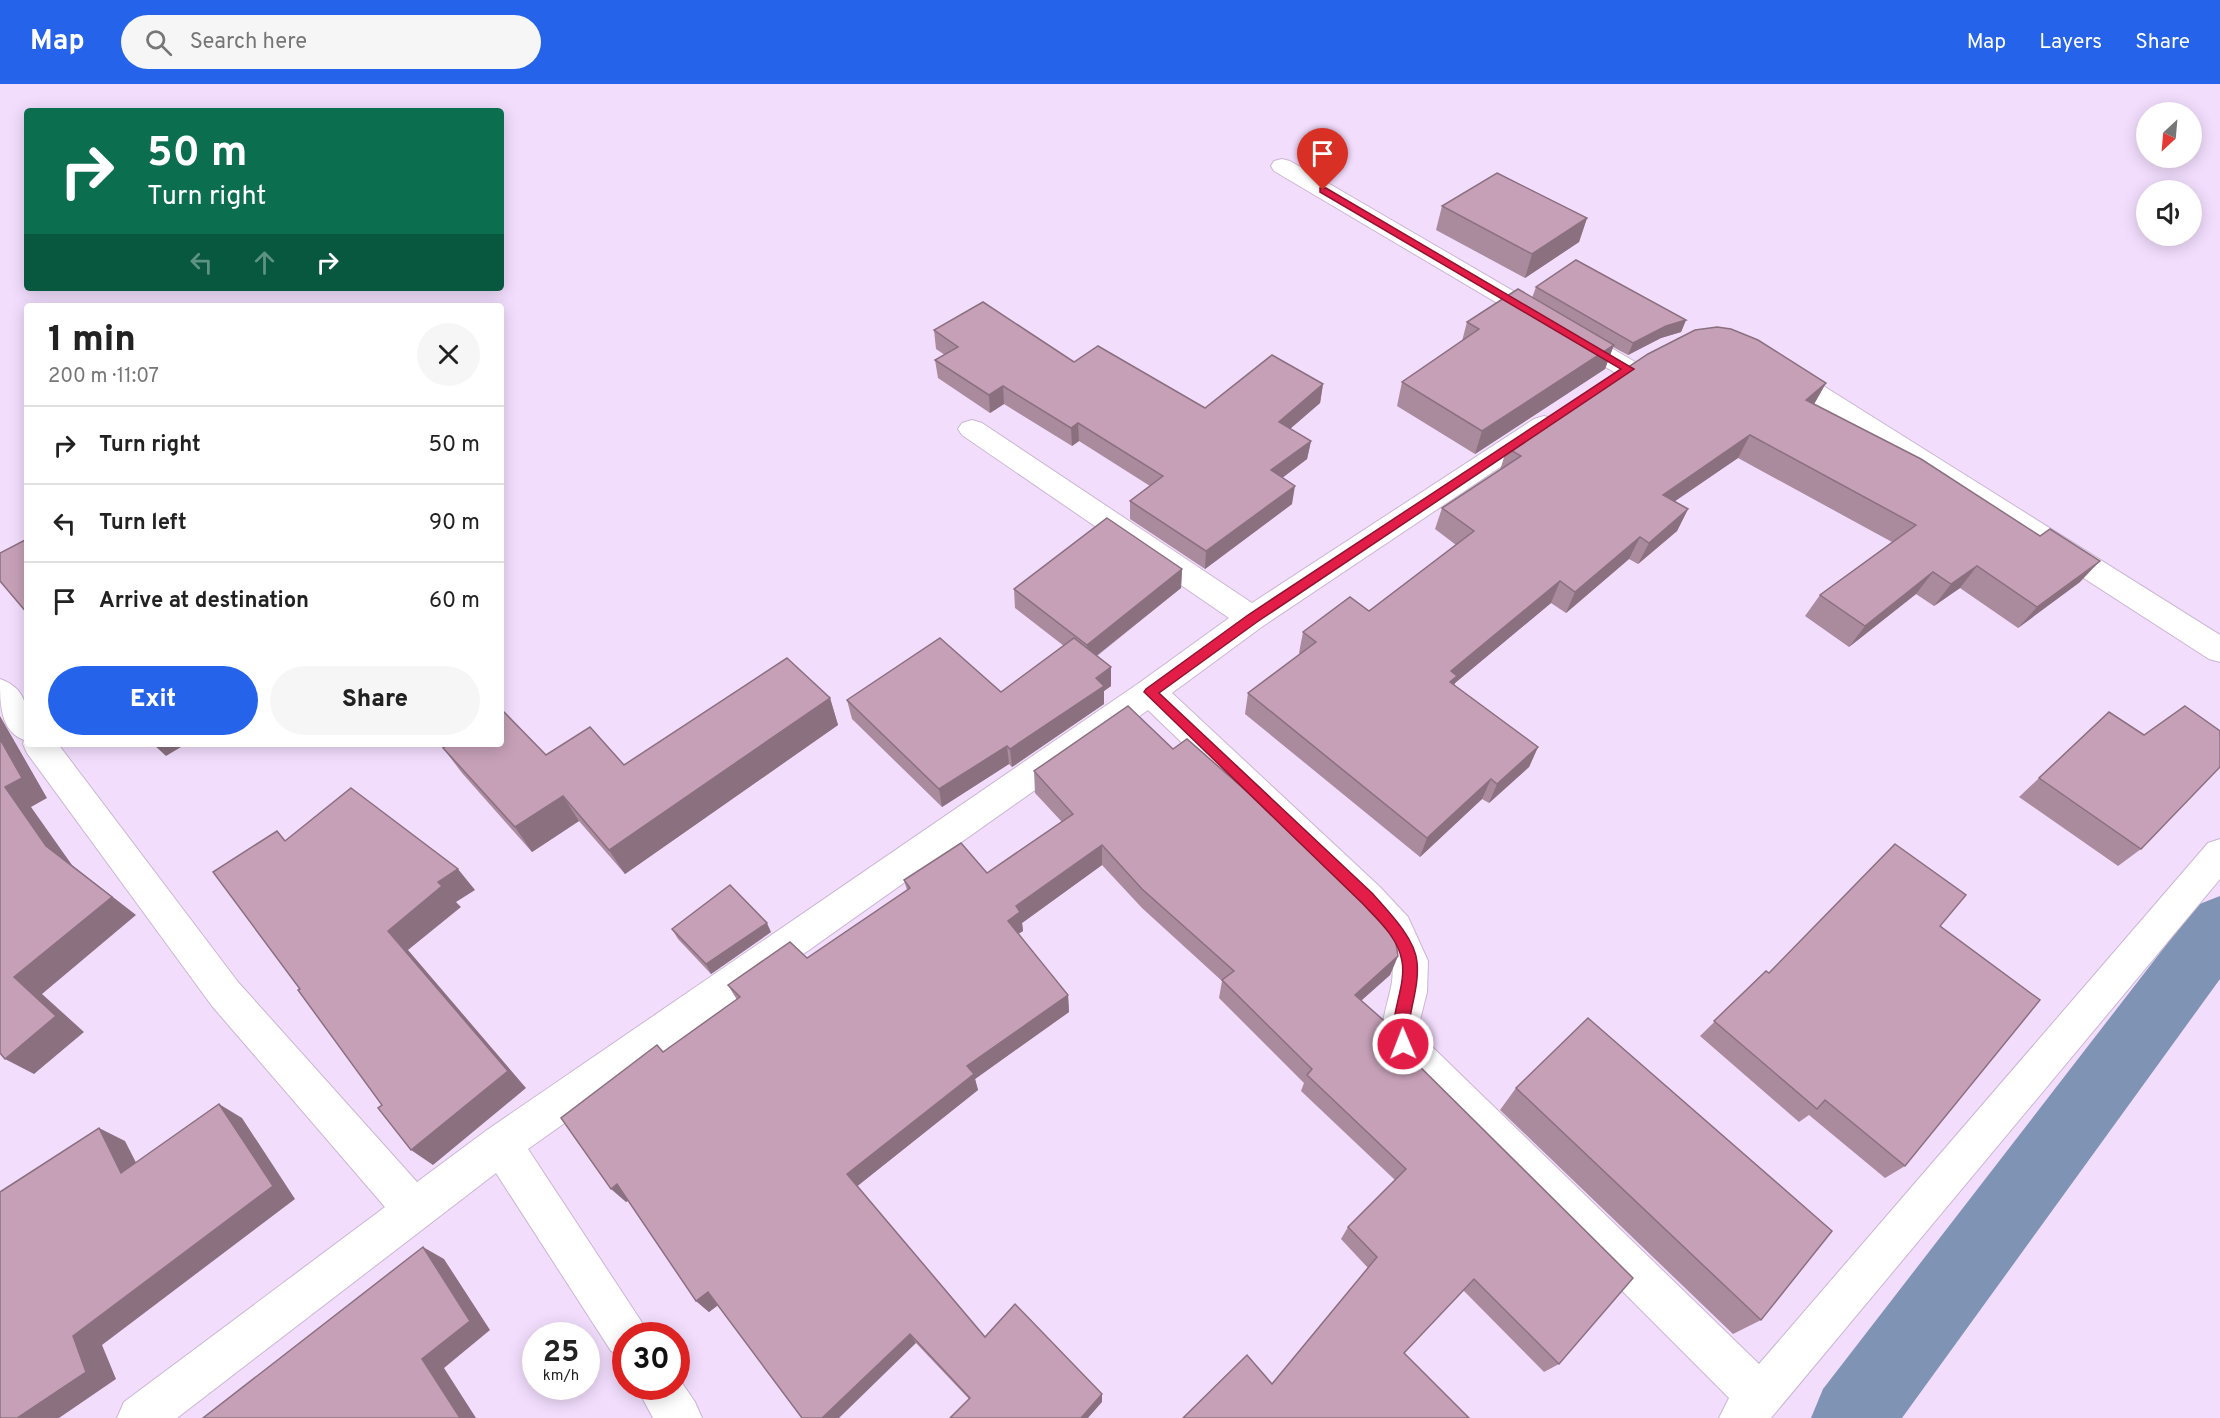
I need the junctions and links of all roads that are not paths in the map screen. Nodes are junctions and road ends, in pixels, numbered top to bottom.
1 (1282, 166) dead end
2 (1756, 355) edge
3 (1599, 389) edge
4 (1569, 409) edge
5 (972, 429) dead end
6 (1252, 618) junction
7 (2220, 650) edge
8 (0, 692) edge
9 (1150, 692) junction
10 (24, 724) edge
11 (41, 747) edge
12 (2220, 854) edge
13 (501, 1144) junction
14 (414, 1209) junction
15 (617, 1322) edge
16 (667, 1400) edge
17 (1751, 1407) edge
18 (140, 1418) edge
19 (679, 1418) edge

1 - 3 street
2 - 7 street
4 - 6 street
5 - 6 street
6 - 9 street
8 - 10 street
9 - 13 street
9 - 17 street
11 - 14 street
12 - 17 street
13 - 14 street
13 - 15 street
14 - 18 street
16 - 19 street

